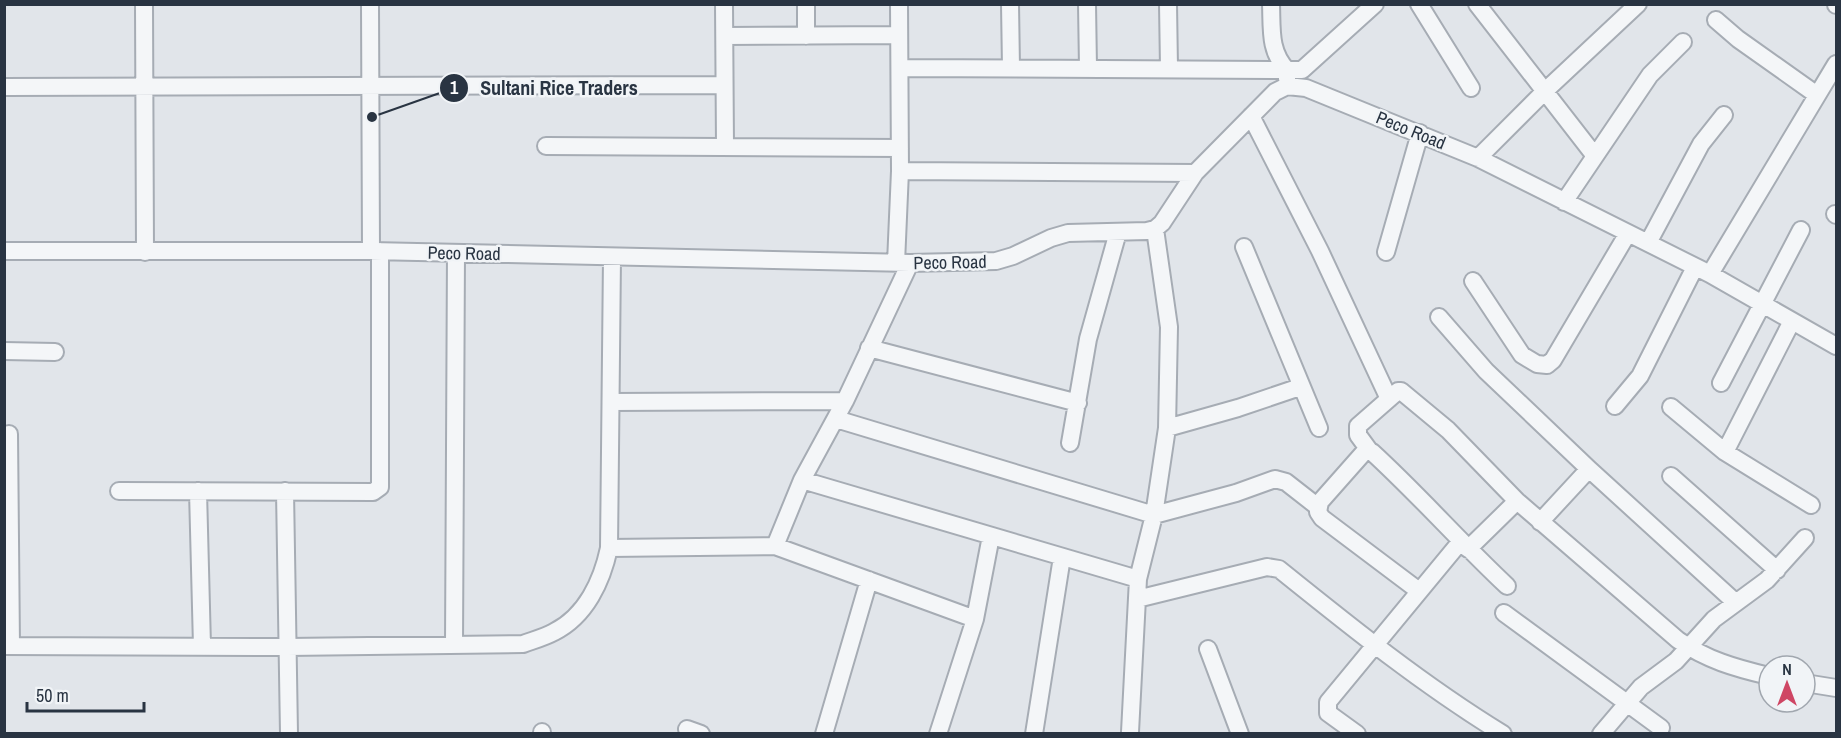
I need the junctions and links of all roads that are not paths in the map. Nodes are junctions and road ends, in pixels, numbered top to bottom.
1 (144, 4) edge
2 (370, 4) edge
3 (724, 4) edge
4 (806, 4) edge
5 (899, 4) edge
6 (1010, 4) edge
7 (1087, 4) edge
8 (1168, 4) edge
9 (1270, 4) edge
10 (1375, 4) edge
11 (1419, 4) edge
12 (1477, 4) edge
13 (1638, 4) edge
14 (1716, 20) dead end
15 (899, 35) junction
16 (725, 36) junction
17 (806, 36) junction
18 (1683, 42) dead end
19 (1836, 64) edge
20 (900, 68) junction
21 (1011, 68) junction
22 (1088, 68) junction
23 (1169, 68) junction
24 (1287, 78) junction
25 (724, 85) junction
26 (145, 86) junction
27 (370, 86) junction
28 (4, 87) edge
29 (1471, 88) dead end
30 (1545, 91) junction
31 (1817, 95) junction
32 (1724, 115) dead end
33 (1251, 116) junction
34 (1420, 133) junction
35 (546, 146) dead end
36 (725, 146) junction
37 (900, 148) junction
38 (1595, 156) junction
39 (1478, 158) junction
40 (900, 171) junction
41 (1195, 173) junction
42 (1564, 202) junction
43 (1155, 229) junction
44 (1801, 230) dead end
45 (1118, 232) junction
46 (1628, 233) junction
47 (1648, 243) junction
48 (1244, 247) dead end
49 (4, 251) edge
50 (376, 251) junction
51 (145, 252) junction
52 (1386, 252) dead end
53 (456, 253) junction
54 (612, 257) junction
55 (903, 263) junction
56 (1703, 271) junction
57 (1473, 281) dead end
58 (1763, 305) junction
59 (1438, 316) dead end
60 (1792, 321) junction
61 (1836, 346) edge
62 (869, 348) junction
63 (4, 351) edge
64 (55, 352) dead end
65 (1721, 383) dead end
66 (1300, 387) junction
67 (1389, 399) junction
68 (845, 401) junction
69 (611, 402) junction
70 (1078, 403) junction
71 (1615, 406) dead end
72 (1671, 407) dead end
73 (836, 419) junction
74 (1167, 428) junction
75 (1318, 428) dead end
76 (9, 434) dead end
77 (1070, 443) dead end
78 (1369, 450) junction
79 (1725, 452) junction
80 (1589, 469) junction
81 (1671, 476) dead end
82 (802, 480) junction
83 (119, 491) dead end
84 (198, 491) junction
85 (285, 491) junction
86 (1517, 501) junction
87 (1811, 505) dead end
88 (1318, 507) junction
89 (1154, 515) junction
90 (1540, 522) junction
91 (991, 536) junction
92 (1805, 538) dead end
93 (1464, 545) junction
94 (775, 546) junction
95 (609, 548) junction
96 (1062, 556) junction
97 (1777, 570) junction
98 (1138, 579) junction
99 (869, 580) junction
100 (1508, 586) dead end
101 (1419, 591) junction
102 (1137, 599) junction
103 (1735, 602) junction
104 (1504, 613) dead end
105 (975, 619) junction
106 (454, 645) junction
107 (8, 646) edge
108 (202, 646) junction
109 (1374, 646) junction
110 (288, 647) junction
111 (1688, 647) junction
112 (1208, 649) dead end
113 (1757, 673) edge
114 (1817, 686) edge
115 (1836, 688) edge
116 (1626, 703) junction
117 (1661, 728) dead end
118 (1130, 732) dead end
119 (289, 734) edge
120 (824, 734) edge
121 (938, 734) edge
122 (1034, 734) edge
123 (1240, 734) edge
124 (1357, 734) edge
125 (1503, 734) edge
126 (1601, 734) edge

1 - 26 street
2 - 27 street
3 - 16 street
4 - 17 street
5 - 15 street
6 - 21 street
7 - 22 street
8 - 23 street
9 - 24 street
10 - 24 street
11 - 29 street
12 - 30 street
13 - 30 street
14 - 31 street
15 - 17 street
15 - 20 street
16 - 17 street
16 - 25 street
18 - 38 street
19 - 31 street
20 - 21 street
20 - 37 street
21 - 22 street
22 - 23 street
23 - 24 street
24 - 33 street
24 - 34 street, Peco Road
25 - 27 street
25 - 36 street
26 - 27 street
26 - 28 street
26 - 51 street
27 - 50 street
30 - 38 street
30 - 39 street
31 - 56 street
32 - 47 street
33 - 41 street
33 - 67 street
34 - 39 street, Peco Road
34 - 52 street
35 - 36 street
36 - 37 street
37 - 40 street
38 - 42 street
39 - 42 street, Peco Road
40 - 41 street
40 - 55 street
41 - 43 street
42 - 46 street, Peco Road
43 - 45 street, Peco Road
43 - 74 street
44 - 58 street
45 - 55 street, Peco Road
45 - 70 street
46 - 47 street, Peco Road
46 - 57 street
47 - 56 street, Peco Road
48 - 66 street
49 - 51 street, Peco Road
50 - 51 street, Peco Road
50 - 53 street, Peco Road
50 - 85 street
53 - 54 street, Peco Road
53 - 106 street
54 - 55 street, Peco Road
54 - 69 street
55 - 62 street
56 - 58 street, Peco Road
56 - 71 street
58 - 60 street, Peco Road
58 - 65 street
59 - 80 street
60 - 61 street, Peco Road
60 - 79 street
62 - 68 street
62 - 70 street
63 - 64 street
66 - 74 street
66 - 75 street
67 - 78 street
67 - 86 street
68 - 69 street
68 - 73 street
69 - 95 street
70 - 77 street
72 - 79 street
73 - 82 street
73 - 89 street
74 - 89 street
76 - 107 street
78 - 88 street
78 - 93 street
79 - 87 street
80 - 90 street
80 - 103 street
81 - 97 street
82 - 91 street
82 - 94 street
83 - 84 street
84 - 85 street
84 - 108 street
85 - 110 street
86 - 90 street
86 - 93 street
88 - 89 street
88 - 101 street
89 - 98 street
90 - 111 street
91 - 96 street
91 - 105 street
92 - 97 street
93 - 100 street
93 - 101 street
94 - 95 street
94 - 99 street
95 - 106 street
96 - 98 street
96 - 122 street
97 - 103 street
98 - 102 street
99 - 105 street
99 - 120 street
101 - 109 street
102 - 109 street
102 - 118 street
103 - 111 street
104 - 116 street
105 - 121 street
106 - 110 street
107 - 108 street
108 - 110 street
109 - 124 street
109 - 125 street
110 - 119 street
111 - 113 street
111 - 116 street
112 - 123 street
114 - 115 street
116 - 117 street
116 - 126 street

